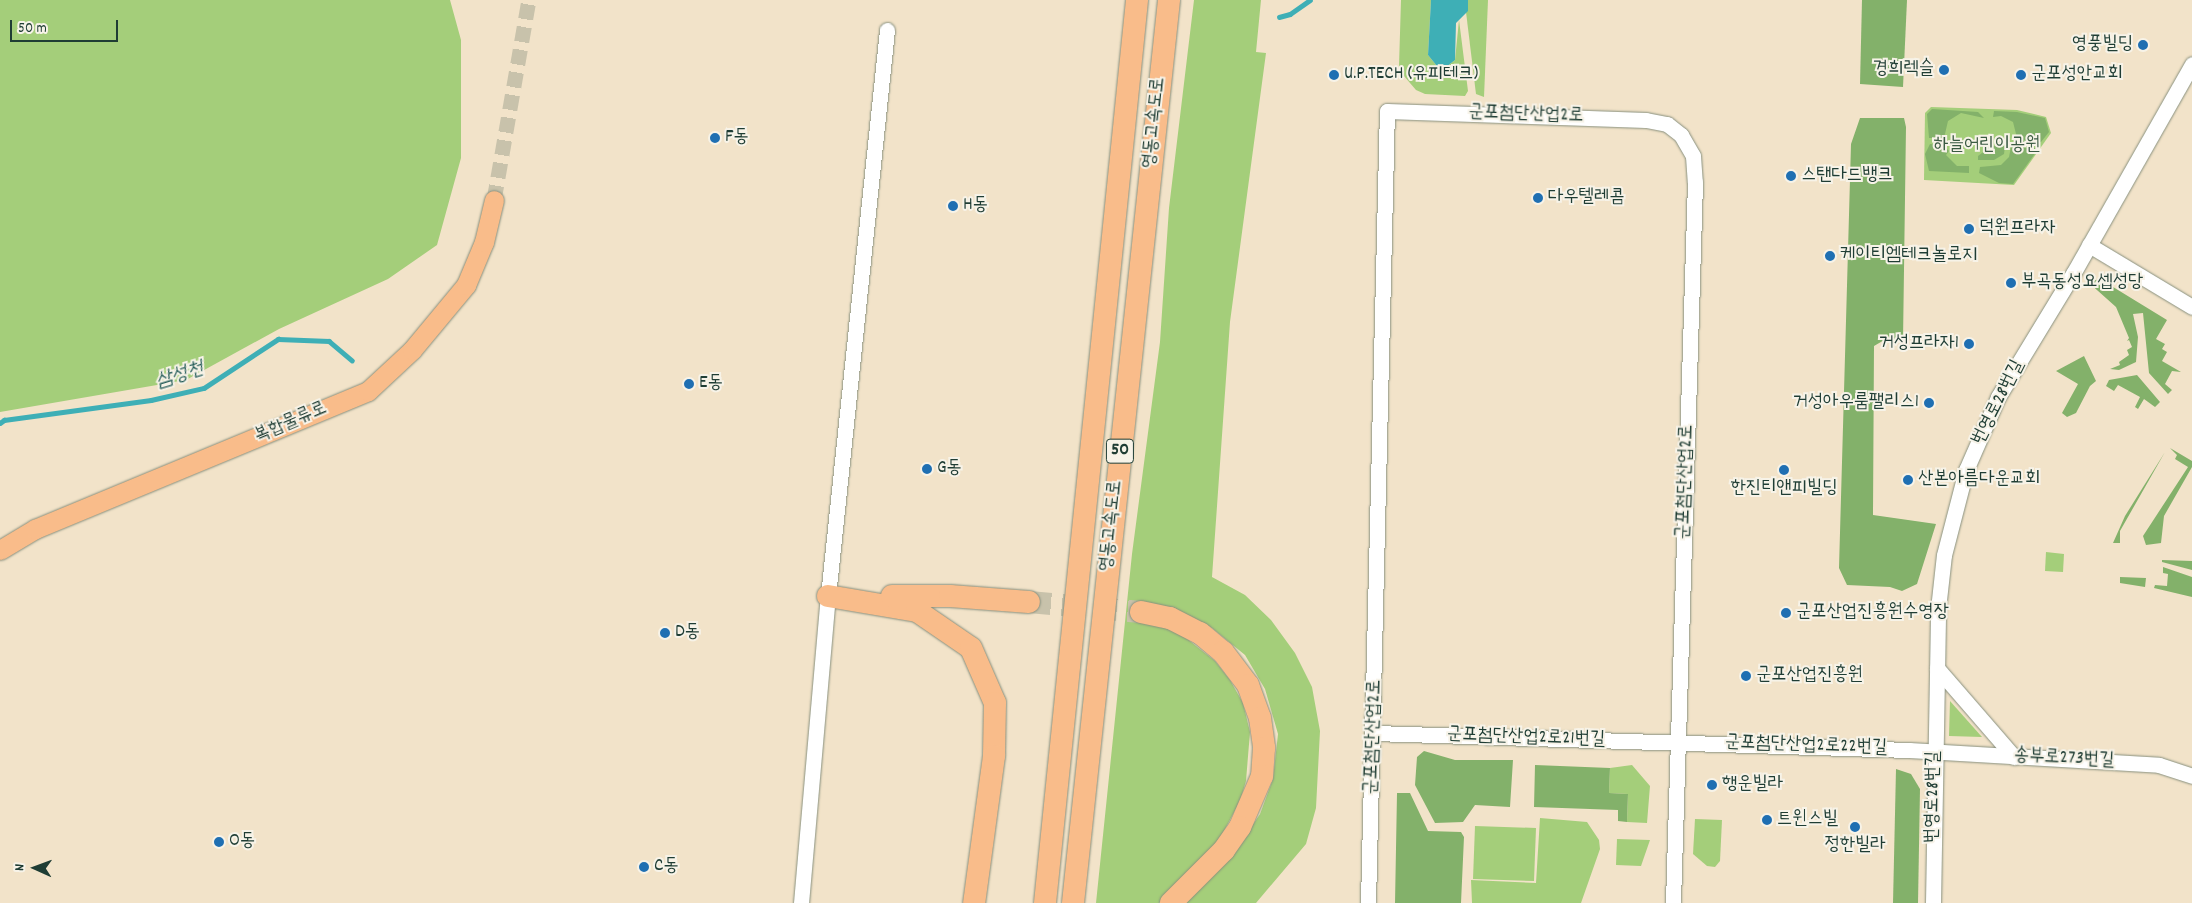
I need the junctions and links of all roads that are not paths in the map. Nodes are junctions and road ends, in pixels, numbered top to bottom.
1 (1137, 0) edge
2 (1169, 0) edge
3 (887, 30) dead end
4 (2192, 64) edge
5 (494, 200) tunnel mouth
6 (2089, 245) junction
7 (2192, 307) edge
8 (0, 550) edge
9 (828, 596) junction
10 (1029, 602) tunnel mouth
11 (1140, 612) tunnel mouth
12 (1937, 668) junction
13 (1374, 733) junction
14 (1678, 743) junction
15 (1935, 751) junction
16 (2014, 757) junction
17 (2192, 776) edge
18 (1058, 790) junction
19 (1084, 792) junction
20 (801, 903) edge
21 (974, 903) edge
22 (1029, 903) edge
23 (1045, 903) edge
24 (1073, 903) edge
25 (1083, 903) edge
26 (1171, 903) edge
27 (1368, 903) edge
28 (1673, 903) edge
29 (1933, 903) edge

1 - 18 highway, 영동고속도로 / 50
2 - 19 highway, 영동고속도로 / 50
3 - 9 street
4 - 6 street, 번영로28번길
5 - 8 main road, 복합물류로
6 - 7 street
6 - 12 street, 번영로28번길
9 - 10 highway
9 - 20 street
9 - 21 highway
11 - 26 highway
12 - 15 street, 번영로28번길
12 - 16 street
13 - 14 street, 군포첨단산업2로21번길
13 - 14 street, 군포첨단산업2로
13 - 27 street, 군포첨단산업2로
14 - 15 street, 군포첨단산업2로22번길
14 - 28 street, 군포첨단산업2로
15 - 16 street, 송부로273번길
15 - 29 street, 번영로28번길
16 - 17 street, 송부로273번길
18 - 22 highway
18 - 23 highway, 영동고속도로 / 50
19 - 24 highway, 영동고속도로 / 50
19 - 25 highway

